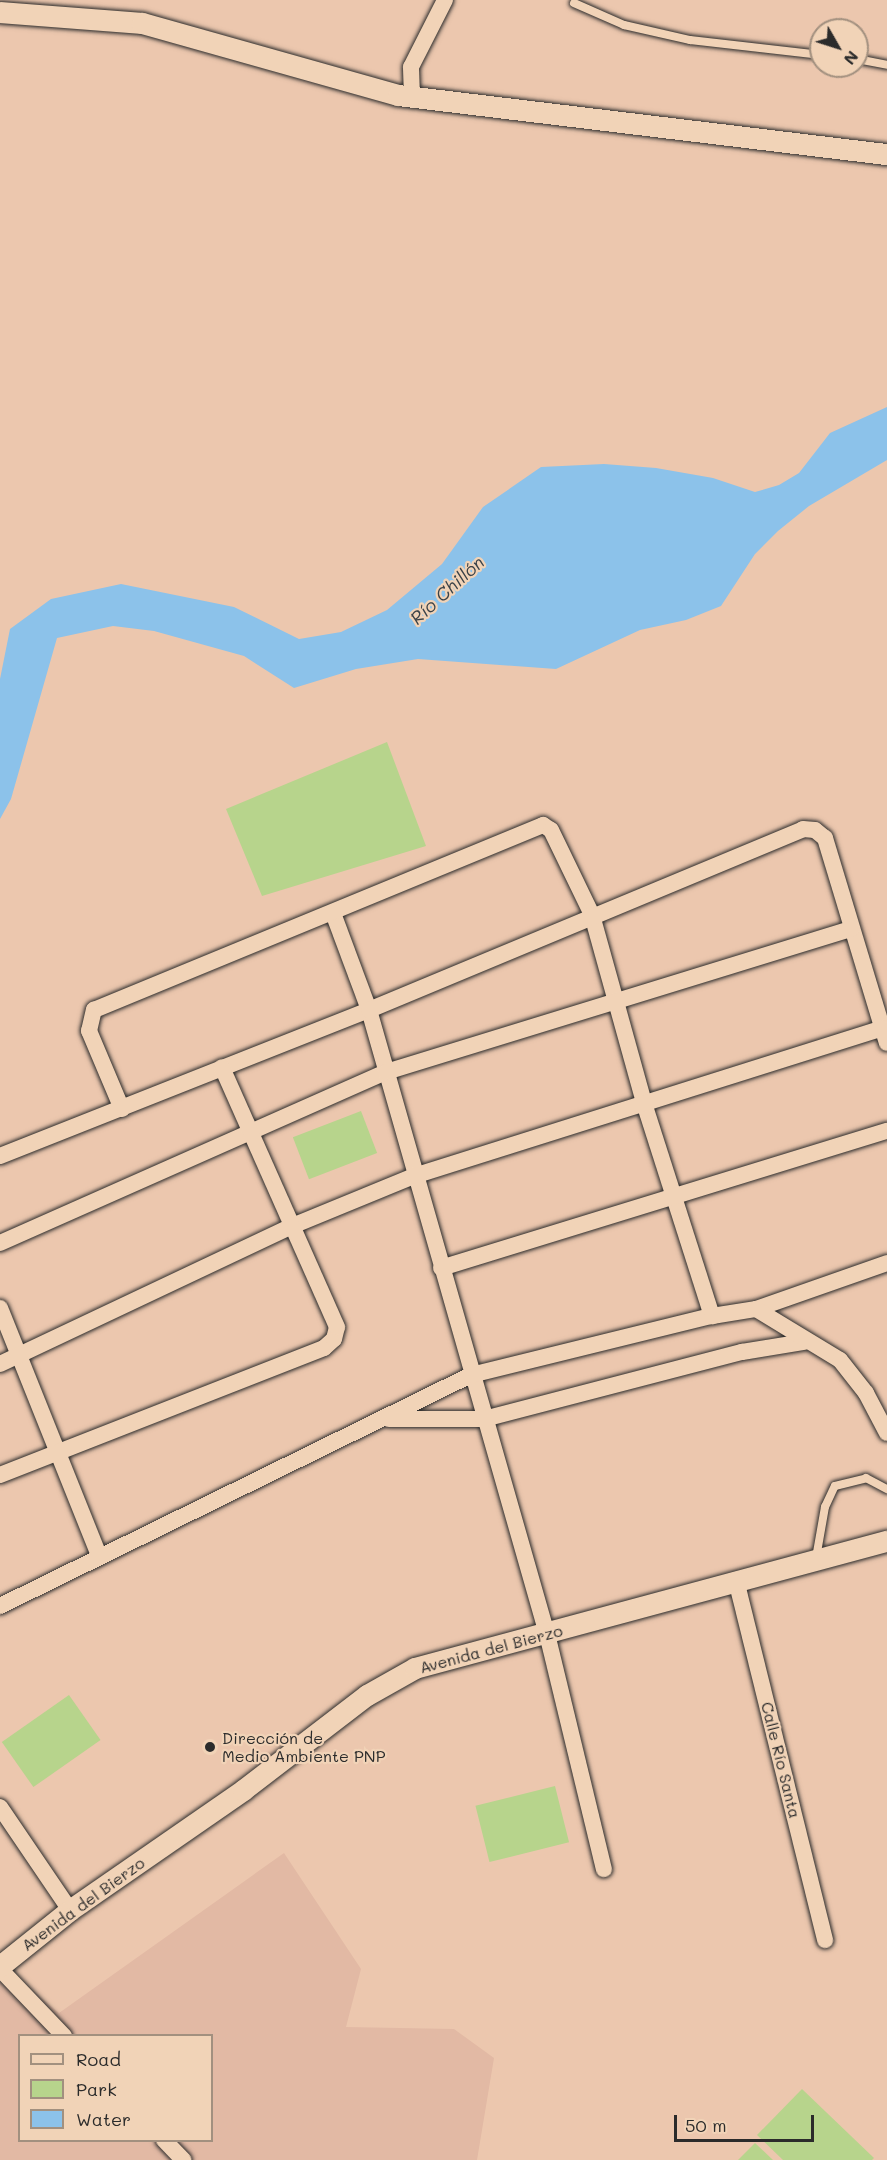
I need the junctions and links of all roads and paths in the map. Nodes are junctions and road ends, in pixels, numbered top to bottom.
1 (445, 0) edge
2 (574, 3) dead end
3 (0, 12) edge
4 (809, 54) edge
5 (869, 61) edge
6 (887, 65) edge
7 (412, 97) junction
8 (887, 154) edge
9 (333, 913) junction
10 (592, 915) junction
11 (852, 929) junction
12 (616, 1002) junction
13 (369, 1010) junction
14 (884, 1036) edge
15 (222, 1067) junction
16 (386, 1072) junction
17 (644, 1103) junction
18 (122, 1109) junction
19 (250, 1131) junction
20 (887, 1131) edge
21 (0, 1156) edge
22 (414, 1176) junction
23 (674, 1198) junction
24 (292, 1226) junction
25 (0, 1243) edge
26 (887, 1263) edge
27 (441, 1268) junction
28 (0, 1308) edge
29 (756, 1309) junction
30 (712, 1316) junction
31 (804, 1342) junction
32 (22, 1354) junction
33 (0, 1364) edge
34 (471, 1375) junction
35 (386, 1419) junction
36 (484, 1419) junction
37 (887, 1433) edge
38 (59, 1452) junction
39 (0, 1475) edge
40 (887, 1489) edge
41 (887, 1541) edge
42 (99, 1556) junction
43 (816, 1558) junction
44 (736, 1580) junction
45 (0, 1606) edge
46 (547, 1634) junction
47 (0, 1807) edge
48 (604, 1869) dead end
49 (70, 1910) junction
50 (825, 1940) dead end
51 (0, 1968) edge
52 (62, 2034) edge
53 (166, 2142) edge
54 (183, 2160) edge

1 - 7 street
2 - 4 lane
3 - 7 street
5 - 6 lane
7 - 8 street
9 - 10 street
9 - 13 street
9 - 18 street
10 - 11 street
10 - 12 street
10 - 13 street
11 - 12 street
11 - 14 street
12 - 16 street
12 - 17 street
13 - 15 street
13 - 16 street
14 - 17 street
15 - 18 street
15 - 19 street
16 - 19 street
16 - 22 street
17 - 22 street
17 - 23 street
18 - 21 street
19 - 24 street
19 - 25 street
20 - 23 street
22 - 24 street
22 - 27 street
23 - 27 street
23 - 30 street
24 - 32 street
24 - 38 street
26 - 29 street
27 - 34 street
28 - 32 street
29 - 30 street
29 - 31 street
30 - 34 street
31 - 36 street
31 - 37 street
32 - 33 street
32 - 38 street
34 - 35 street
34 - 36 street
35 - 36 street
35 - 42 street
36 - 46 street
38 - 39 street
38 - 42 street
40 - 43 lane
41 - 43 street, Avenida del Bierzo
42 - 45 street
43 - 44 street, Avenida del Bierzo
44 - 46 street, Avenida del Bierzo
44 - 50 street, Calle Río Santa
46 - 48 street
46 - 49 street, Avenida del Bierzo
47 - 49 street
49 - 51 street, Avenida del Bierzo
51 - 52 street
53 - 54 street

